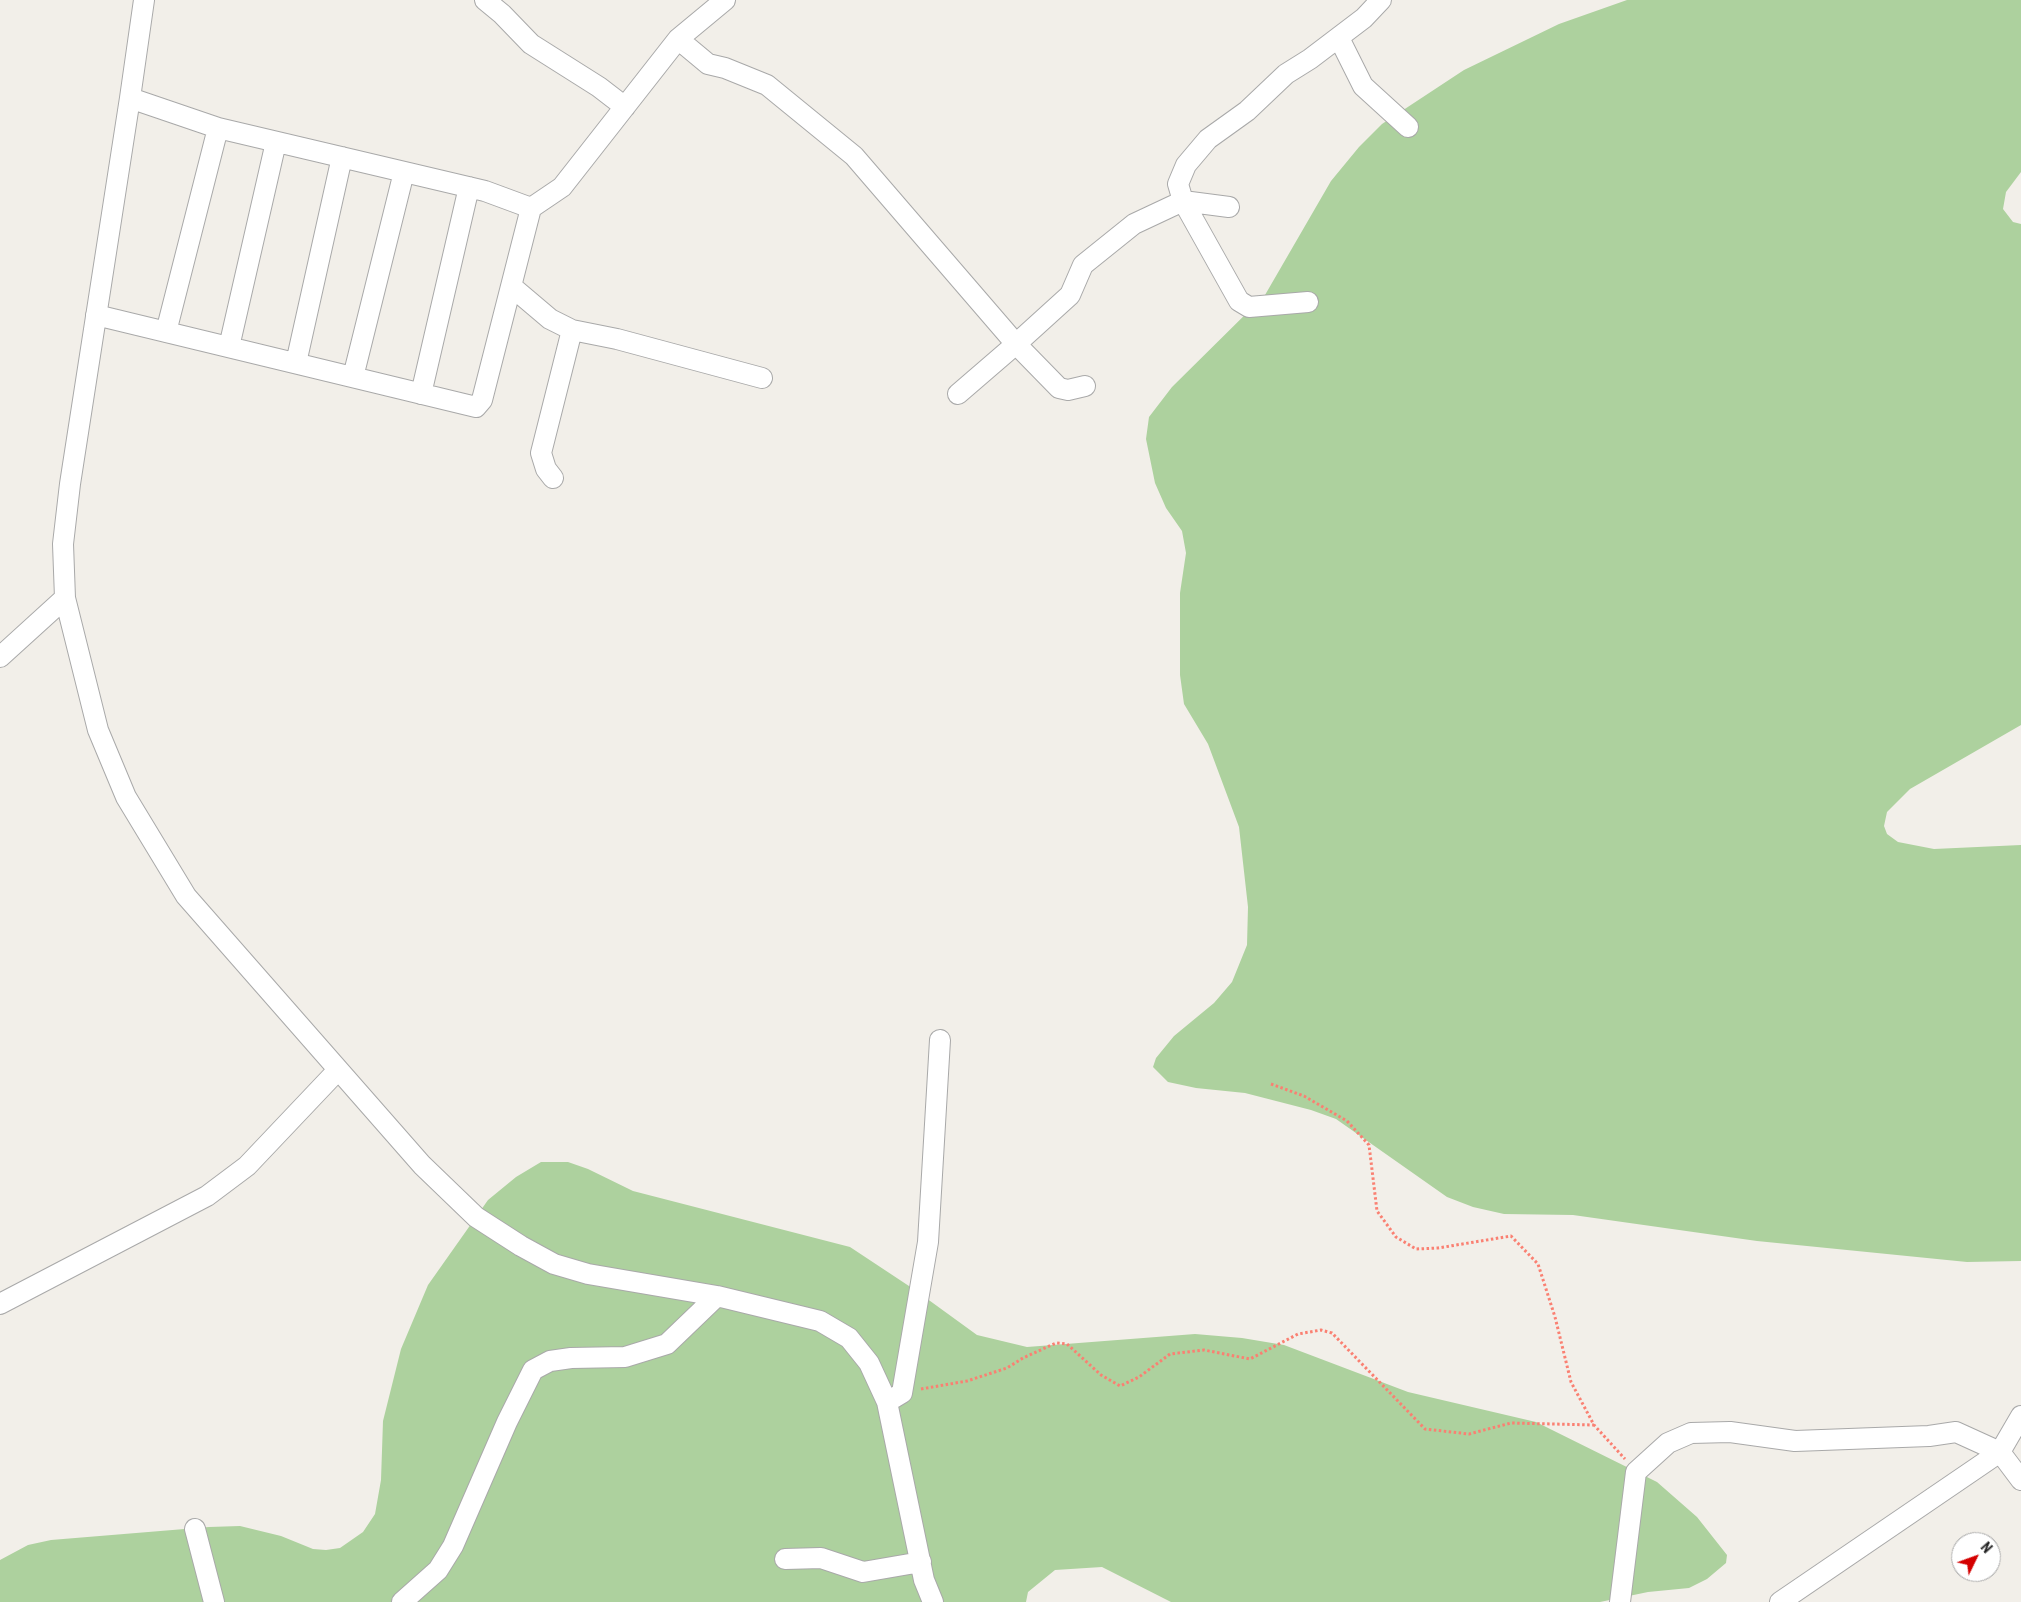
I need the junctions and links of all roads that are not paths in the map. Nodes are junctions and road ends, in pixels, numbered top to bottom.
1 (144, 0) edge
2 (485, 0) edge
3 (725, 0) edge
4 (1381, 0) edge
5 (1338, 38) junction
6 (678, 40) junction
7 (130, 98) junction
8 (625, 107) junction
9 (1408, 126) dead end
10 (218, 128) junction
11 (276, 142) junction
12 (342, 157) junction
13 (404, 172) junction
14 (469, 188) junction
15 (1183, 201) junction
16 (1229, 207) dead end
17 (531, 208) junction
18 (511, 286) junction
19 (1308, 302) dead end
20 (96, 315) junction
21 (572, 330) junction
22 (166, 332) junction
23 (1016, 344) junction
24 (229, 347) junction
25 (296, 363) junction
26 (353, 377) junction
27 (762, 378) dead end
28 (1084, 386) dead end
29 (421, 394) junction
30 (958, 394) dead end
31 (553, 478) dead end
32 (65, 598) junction
33 (0, 657) edge
34 (940, 1040) dead end
35 (338, 1070) junction
36 (717, 1296) junction
37 (0, 1304) edge
38 (894, 1397) junction
39 (2021, 1416) edge
40 (2000, 1452) junction
41 (2021, 1480) edge
42 (194, 1529) dead end
43 (785, 1558) dead end
44 (921, 1562) junction
45 (214, 1602) edge
46 (402, 1602) edge
47 (933, 1602) edge
48 (1620, 1602) edge
49 (1780, 1602) edge

1 - 7 street
2 - 8 street
3 - 6 street
4 - 5 street
5 - 9 street
5 - 15 street
6 - 8 street
6 - 23 street
7 - 10 street
7 - 20 street
8 - 17 street
10 - 11 street
10 - 22 street
11 - 12 street
11 - 24 street
12 - 13 street
12 - 25 street
13 - 14 street
13 - 26 street
14 - 17 street
14 - 29 street
15 - 16 street
15 - 19 street
15 - 23 street
17 - 18 street
18 - 21 street
18 - 29 street
20 - 22 street
20 - 32 street
21 - 27 street
21 - 31 street
22 - 24 street
23 - 28 street
23 - 30 street
24 - 25 street
25 - 26 street
26 - 29 street
32 - 33 street
32 - 35 street
34 - 38 street
35 - 36 street
35 - 37 street
36 - 38 street
36 - 46 street
38 - 44 street
39 - 40 street
40 - 41 street
40 - 48 street
40 - 49 street
42 - 45 street
43 - 44 street
44 - 47 street

